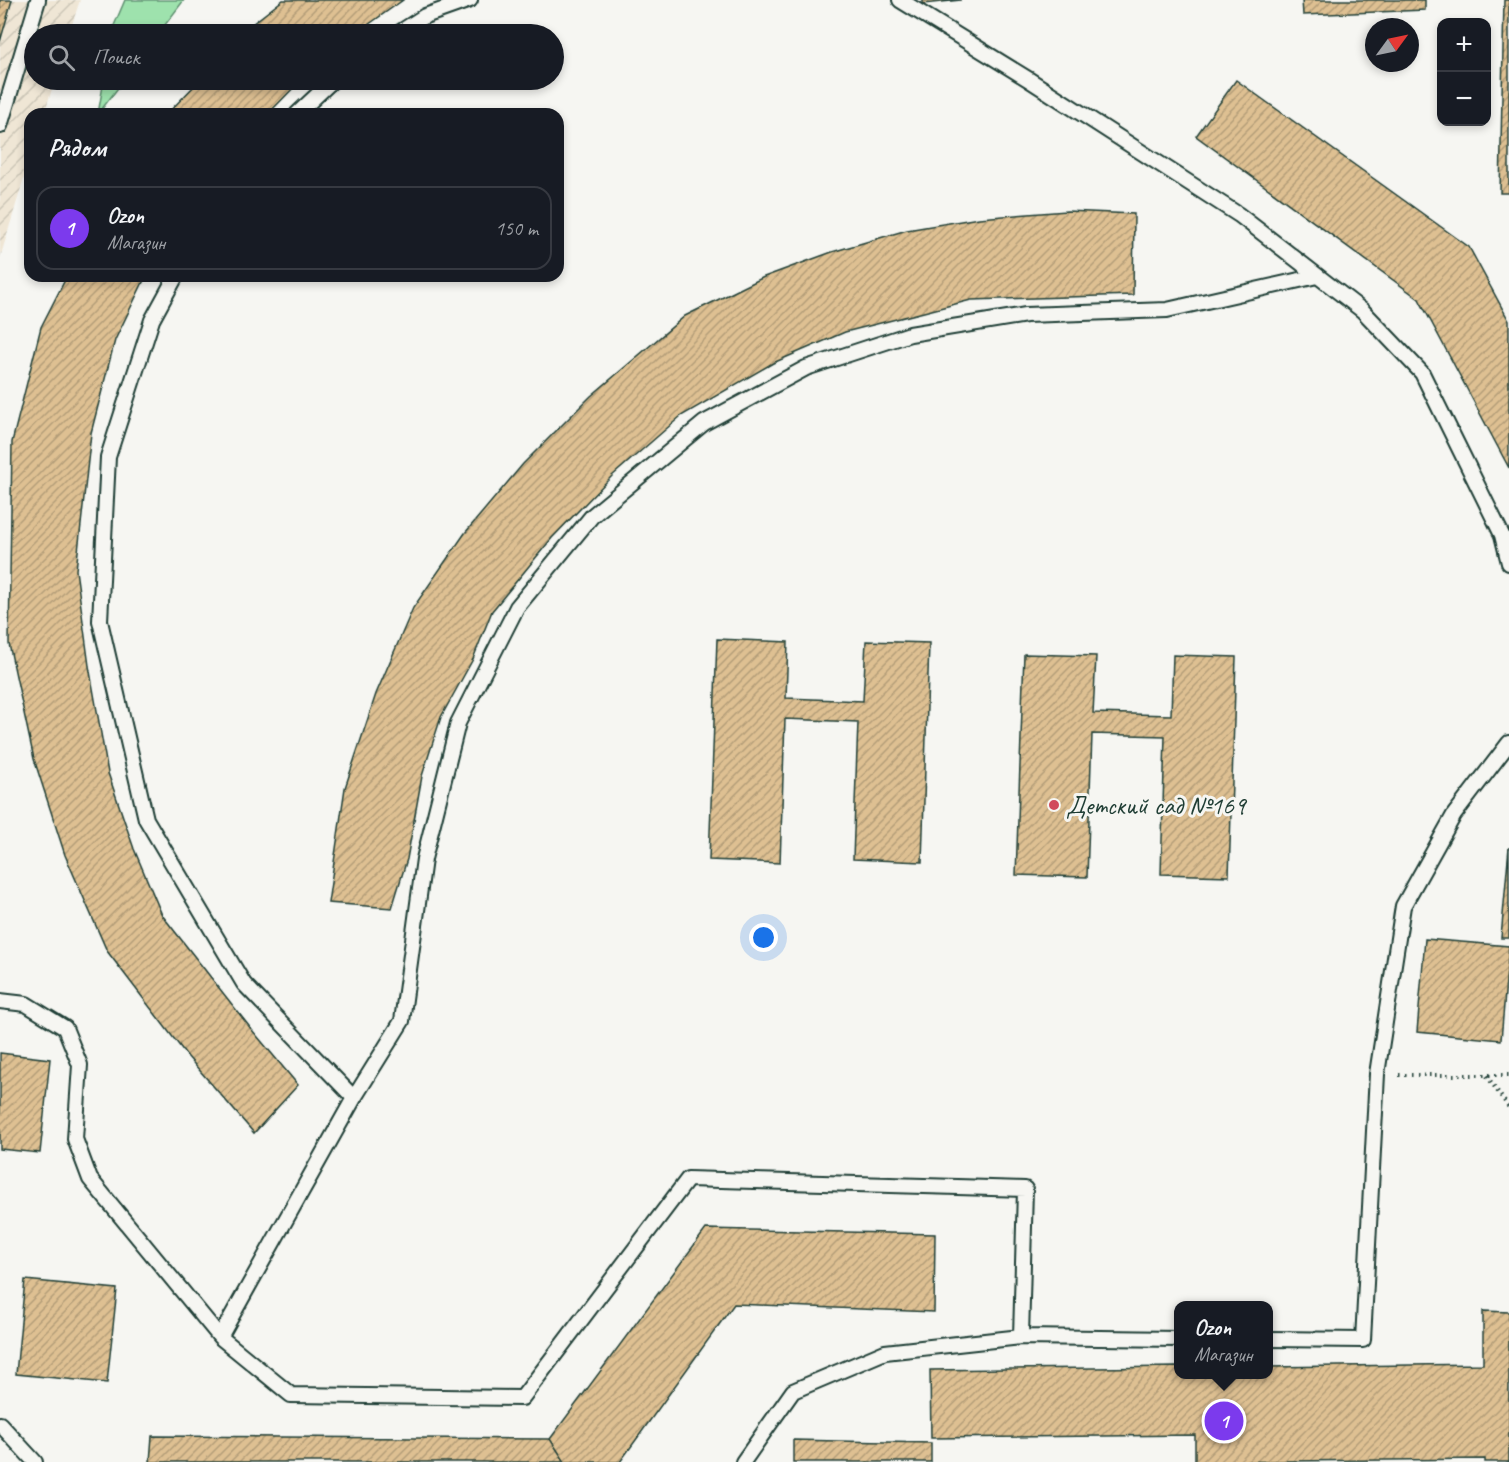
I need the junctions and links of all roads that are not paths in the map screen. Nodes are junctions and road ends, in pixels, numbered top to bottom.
1 (38, 0) edge
2 (470, 0) edge
3 (900, 0) edge
4 (31, 24) edge
5 (413, 24) edge
6 (24, 46) edge
7 (322, 90) edge
8 (303, 108) edge
9 (0, 126) edge
10 (1317, 276) junction
11 (173, 282) edge
12 (1509, 563) edge
13 (1509, 742) edge
14 (0, 1001) edge
15 (354, 1098) junction
16 (220, 1337) junction
17 (1021, 1337) junction
18 (1174, 1339) edge
19 (1273, 1339) edge
20 (0, 1425) edge
21 (35, 1462) edge
22 (743, 1462) edge

1 - 4 lane
2 - 5 lane
3 - 10 lane
6 - 9 lane
7 - 8 lane
10 - 12 lane
10 - 15 lane
11 - 15 lane
13 - 19 lane
14 - 16 lane
15 - 16 lane
16 - 17 lane
17 - 18 lane
17 - 22 lane
20 - 21 lane

